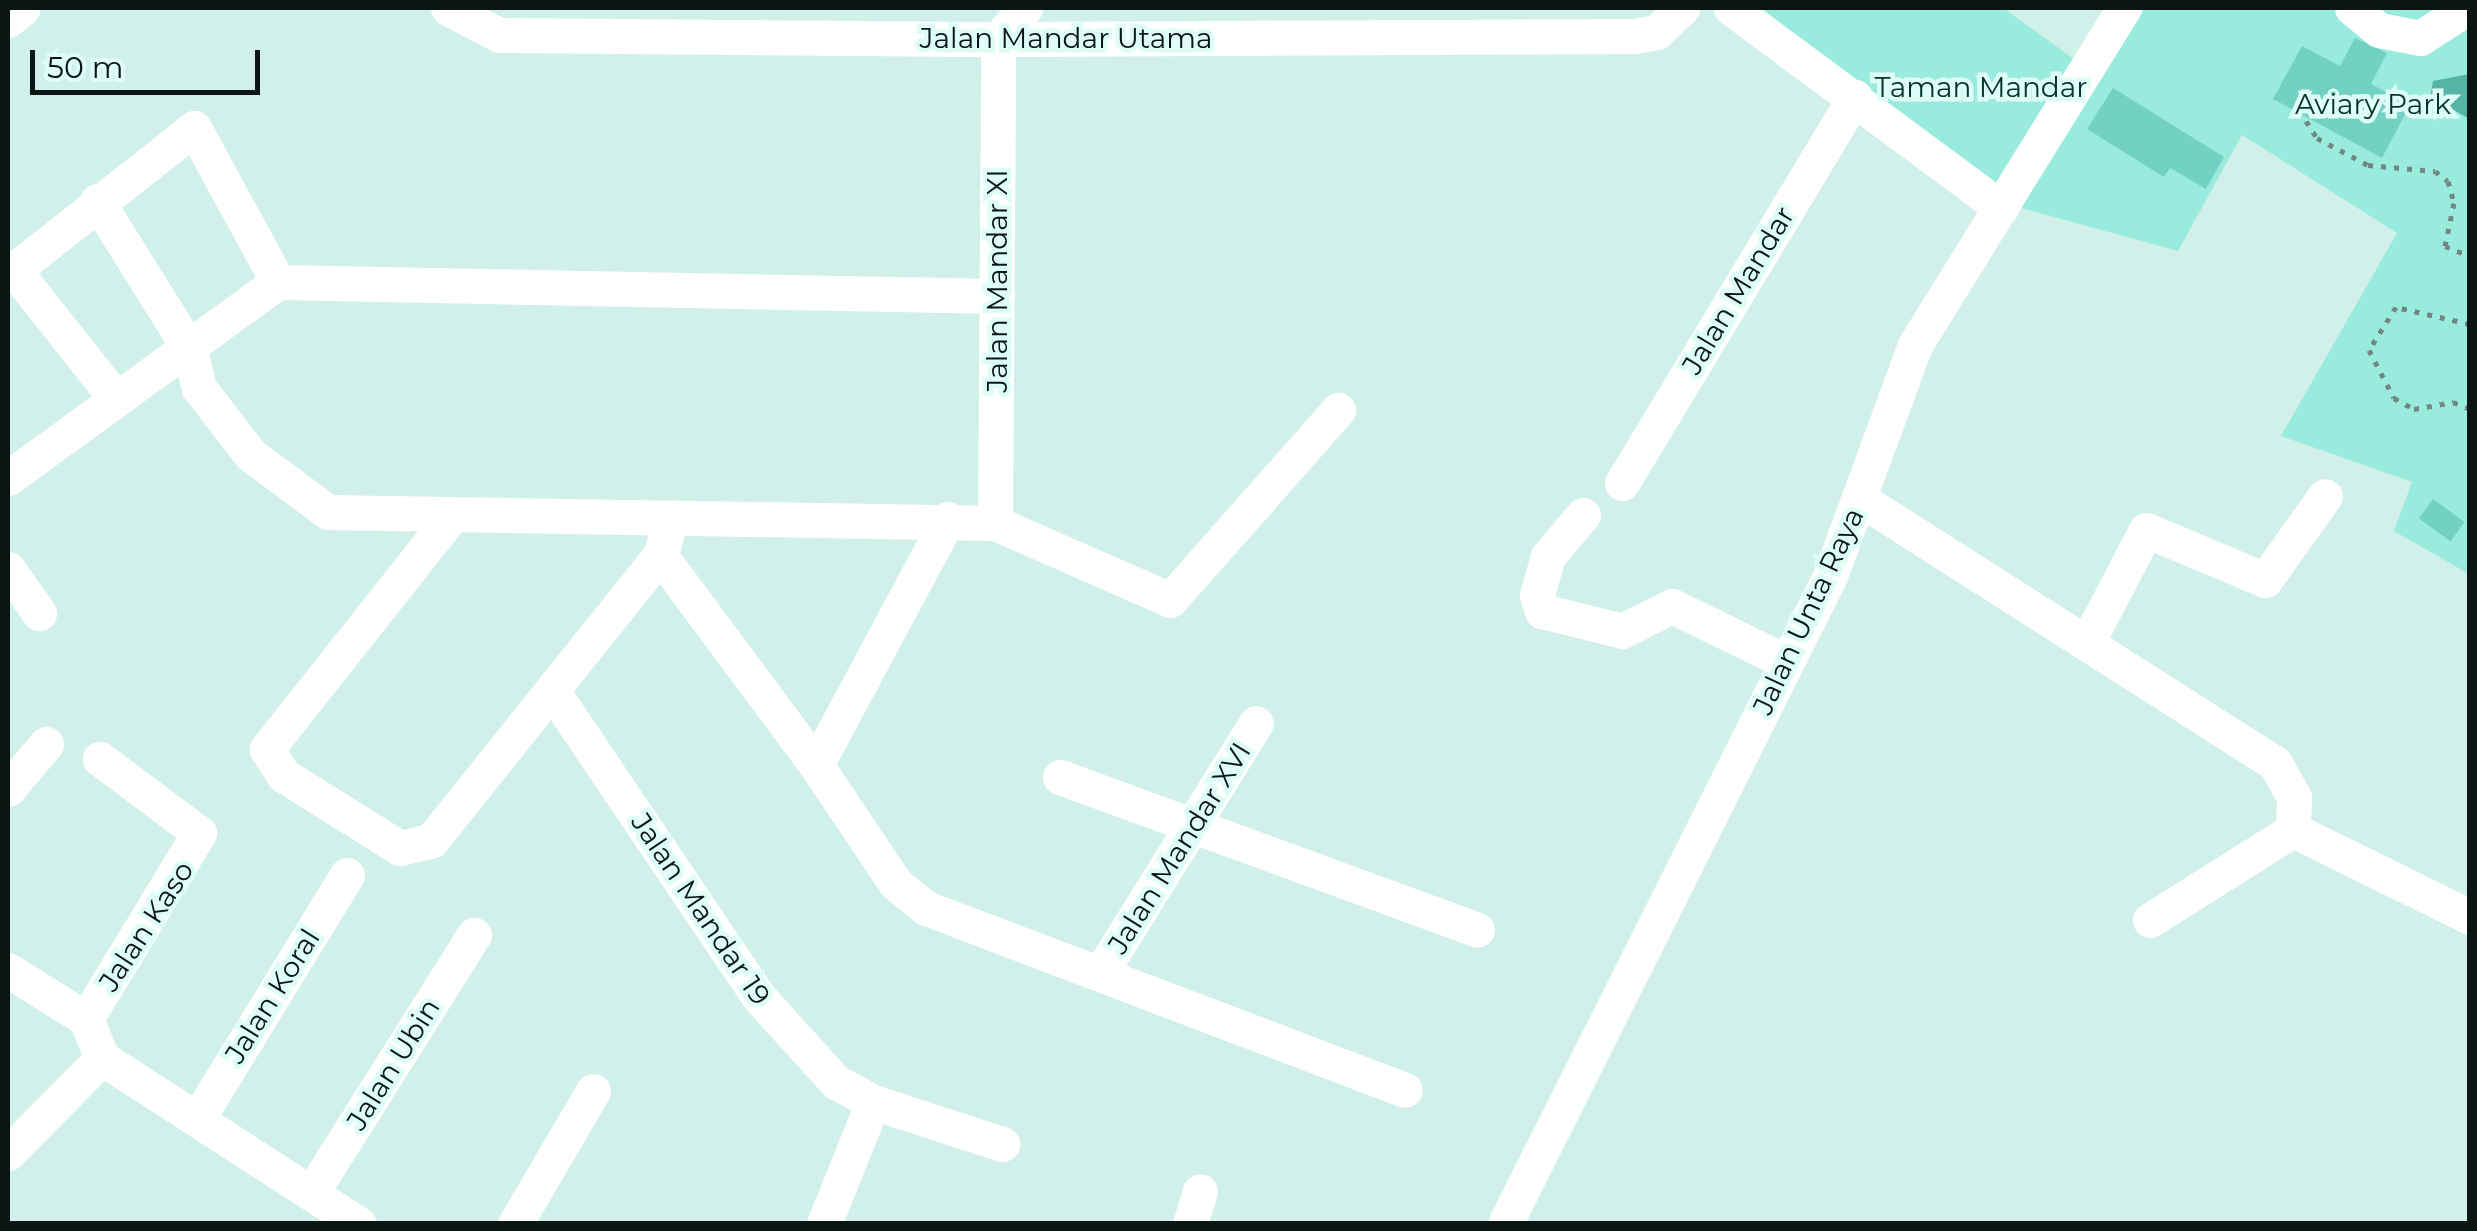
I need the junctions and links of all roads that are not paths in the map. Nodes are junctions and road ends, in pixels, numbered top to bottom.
1 (23, 8) edge
2 (448, 8) edge
3 (1025, 8) edge
4 (1682, 8) edge
5 (1730, 8) edge
6 (2124, 8) edge
7 (2352, 8) edge
8 (2466, 8) edge
9 (8, 20) edge
10 (998, 40) junction
11 (1855, 97) junction
12 (98, 202) junction
13 (2001, 208) junction
14 (10, 272) edge
15 (278, 282) junction
16 (997, 296) junction
17 (190, 350) junction
18 (113, 394) junction
19 (1338, 410) dead end
20 (8, 478) edge
21 (1622, 483) dead end
22 (2325, 496) dead end
23 (1860, 498) junction
24 (452, 514) junction
25 (1582, 514) dead end
26 (673, 516) junction
27 (948, 519) junction
28 (995, 522) junction
29 (660, 556) junction
30 (8, 569) edge
31 (39, 612) dead end
32 (2088, 642) junction
33 (1785, 661) junction
34 (553, 692) junction
35 (1256, 724) dead end
36 (46, 744) dead end
37 (100, 760) dead end
38 (816, 765) junction
39 (1060, 777) dead end
40 (8, 790) edge
41 (1194, 827) junction
42 (2293, 830) junction
43 (346, 875) dead end
44 (2470, 917) edge
45 (2150, 920) dead end
46 (1476, 930) dead end
47 (474, 936) dead end
48 (8, 970) edge
49 (1101, 972) junction
50 (86, 1019) junction
51 (102, 1058) junction
52 (593, 1090) dead end
53 (1405, 1090) dead end
54 (873, 1102) junction
55 (198, 1118) junction
56 (1002, 1144) dead end
57 (8, 1153) edge
58 (312, 1192) junction
59 (359, 1224) edge
60 (515, 1224) edge
61 (824, 1224) edge
62 (1505, 1224) edge

1 - 9 street
2 - 10 street, Jalan Mandar Utama
3 - 10 street
4 - 10 street, Jalan Mandar Utama
5 - 11 street
6 - 13 street, Jalan Unta Raya
7 - 8 street
10 - 16 street, Jalan Mandar XI
11 - 13 street
11 - 21 street, Jalan Mandar
12 - 14 street
12 - 15 street
12 - 17 street
13 - 23 street, Jalan Unta Raya
14 - 18 street
15 - 16 street
15 - 17 street
16 - 28 street, Jalan Mandar XI
17 - 18 street
17 - 24 street
18 - 20 street
19 - 28 street
22 - 32 street
23 - 32 street
23 - 33 street, Jalan Unta Raya
24 - 26 street
24 - 34 street
25 - 33 street
26 - 27 street
26 - 29 street
27 - 28 street
27 - 38 street
29 - 34 street
29 - 38 street
30 - 31 street
32 - 42 street
33 - 62 street, Jalan Unta Raya
34 - 54 street, Jalan Mandar 19
35 - 41 street, Jalan Mandar XVI
36 - 40 street
37 - 50 street, Jalan Kaso
38 - 49 street
39 - 41 street
41 - 46 street
41 - 49 street, Jalan Mandar XVI
42 - 44 street
42 - 45 street
43 - 55 street, Jalan Koral
47 - 58 street, Jalan Ubin
48 - 50 street
49 - 53 street
50 - 51 street
51 - 55 street
51 - 57 street
52 - 60 street
54 - 56 street, Jalan Mandar 19
54 - 61 street
55 - 58 street
58 - 59 street

